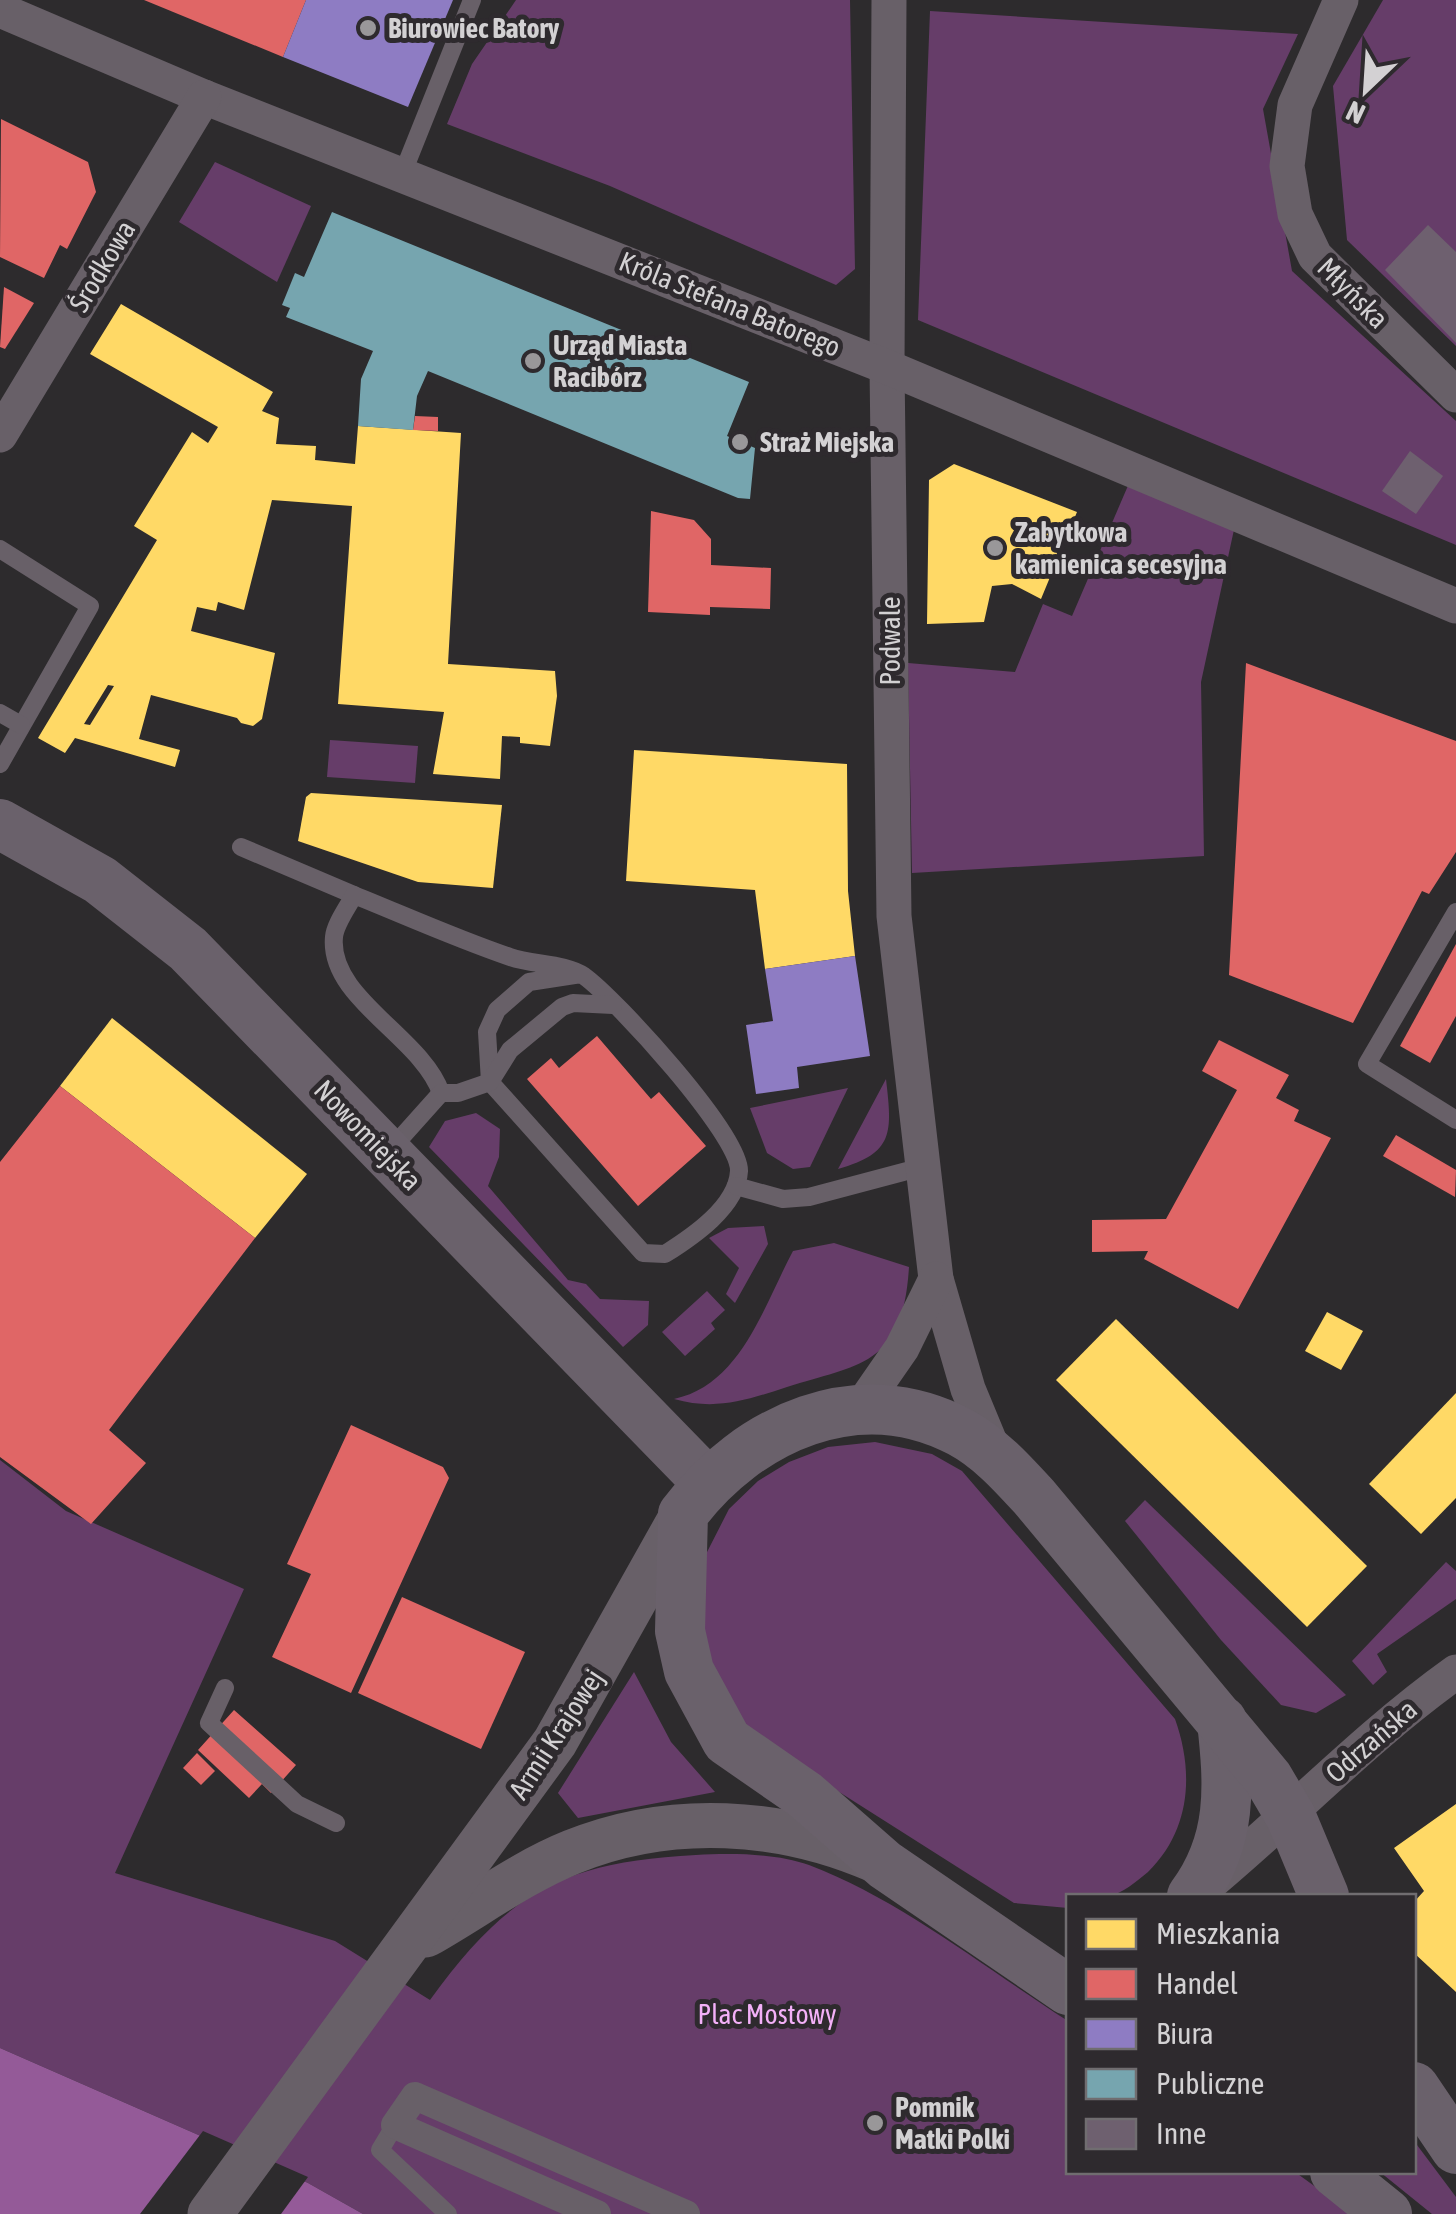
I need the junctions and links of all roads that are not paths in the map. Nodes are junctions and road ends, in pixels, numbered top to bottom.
1 (472, 0) edge
2 (889, 0) edge
3 (1341, 0) edge
4 (0, 10) edge
5 (204, 97) junction
6 (402, 175) junction
7 (887, 367) junction
8 (1456, 396) edge
9 (0, 434) edge
10 (0, 550) edge
11 (1456, 606) edge
12 (0, 713) edge
13 (21, 725) junction
14 (0, 764) edge
15 (0, 824) edge
16 (241, 848) dead end
17 (354, 895) junction
18 (1456, 912) edge
19 (582, 974) junction
20 (613, 1005) junction
21 (490, 1082) junction
22 (441, 1093) junction
23 (1456, 1120) edge
24 (387, 1154) junction
25 (922, 1168) junction
26 (736, 1186) junction
27 (936, 1279) junction
28 (858, 1410) junction
29 (998, 1460) junction
30 (695, 1498) junction
31 (1456, 1672) edge
32 (225, 1688) dead end
33 (1222, 1721) junction
34 (1291, 1817) junction
35 (336, 1823) dead end
36 (885, 1865) junction
37 (1194, 1894) edge
38 (1195, 1894) edge
39 (1323, 1894) edge
40 (999, 1942) junction
41 (412, 1944) junction
42 (1066, 1950) edge
43 (1066, 1989) edge
44 (1416, 2090) edge
45 (395, 2125) junction
46 (1456, 2149) edge
47 (1337, 2174) edge
48 (210, 2214) edge
49 (448, 2214) edge
50 (597, 2214) edge
51 (686, 2214) edge
52 (1387, 2214) edge

1 - 6 lane
2 - 7 street, Podwale
3 - 8 street, Młyńska
4 - 5 street, Króla Stefana Batorego
5 - 6 street, Króla Stefana Batorego
5 - 9 street, Środkowa
6 - 7 street, Króla Stefana Batorego
7 - 11 street, Króla Stefana Batorego
7 - 25 street, Podwale
10 - 13 lane
12 - 13 lane
13 - 14 lane
15 - 24 main road, Nowomiejska
16 - 17 lane
17 - 19 lane
17 - 22 lane
18 - 23 lane
19 - 20 lane
19 - 21 lane
20 - 21 lane
20 - 26 lane
21 - 22 lane
21 - 26 lane
22 - 24 lane
24 - 30 main road, Nowomiejska
25 - 26 lane
25 - 27 street, Podwale
27 - 28 street
27 - 29 street, Podwale
28 - 29 main road
28 - 30 main road
29 - 33 main road
30 - 36 main road
30 - 41 street, Armii Krajowej
31 - 34 street, Odrzańska
32 - 35 lane
33 - 34 main road
33 - 37 main road
34 - 38 street
34 - 39 main road
36 - 40 main road
36 - 41 street, Armii Krajowej
40 - 42 main road
40 - 43 main road
41 - 48 street, Armii Krajowej
44 - 46 main road
45 - 49 lane
45 - 50 street
45 - 51 street
47 - 52 main road

